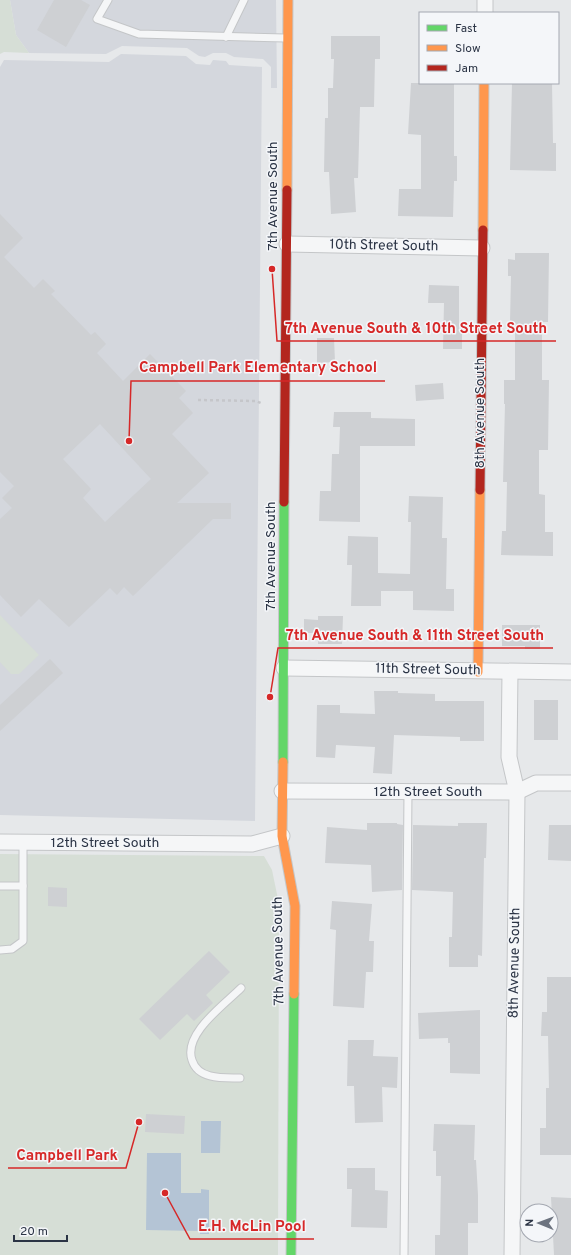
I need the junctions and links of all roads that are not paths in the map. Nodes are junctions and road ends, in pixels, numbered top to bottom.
1 (108, 0) edge
2 (244, 0) edge
3 (288, 0) edge
4 (485, 0) edge
5 (485, 12) edge
6 (226, 37) junction
7 (288, 38) junction
8 (484, 84) edge
9 (287, 244) junction
10 (482, 248) junction
11 (284, 668) junction
12 (478, 672) junction
13 (510, 672) junction
14 (571, 672) edge
15 (571, 783) edge
16 (282, 791) junction
17 (408, 792) junction
18 (517, 792) junction
19 (282, 836) junction
20 (0, 842) edge
21 (23, 842) junction
22 (0, 886) edge
23 (23, 886) junction
24 (0, 950) edge
25 (241, 988) dead end
26 (240, 1078) dead end
27 (291, 1255) edge
28 (404, 1255) edge
29 (512, 1255) edge

1 - 6 lane
2 - 6 lane
3 - 7 street, 7th Avenue South
4 - 5 street
6 - 7 lane
7 - 9 street, 7th Avenue South
8 - 10 street, 8th Avenue South
9 - 10 street, 10th Street South
9 - 11 street, 7th Avenue South
10 - 12 street, 8th Avenue South
11 - 12 street, 11th Street South
11 - 16 street, 7th Avenue South
12 - 13 street, 11th Street South
13 - 14 street, 11th Street South
13 - 18 street, 8th Avenue South
15 - 18 street, 12th Street South
16 - 17 street, 12th Street South
16 - 19 street, 7th Avenue South
17 - 18 street, 12th Street South
17 - 28 lane
18 - 29 street, 8th Avenue South
19 - 21 street, 12th Street South
19 - 27 street, 7th Avenue South
20 - 21 street, 12th Street South
21 - 23 lane
22 - 23 lane
23 - 24 lane
25 - 26 lane

